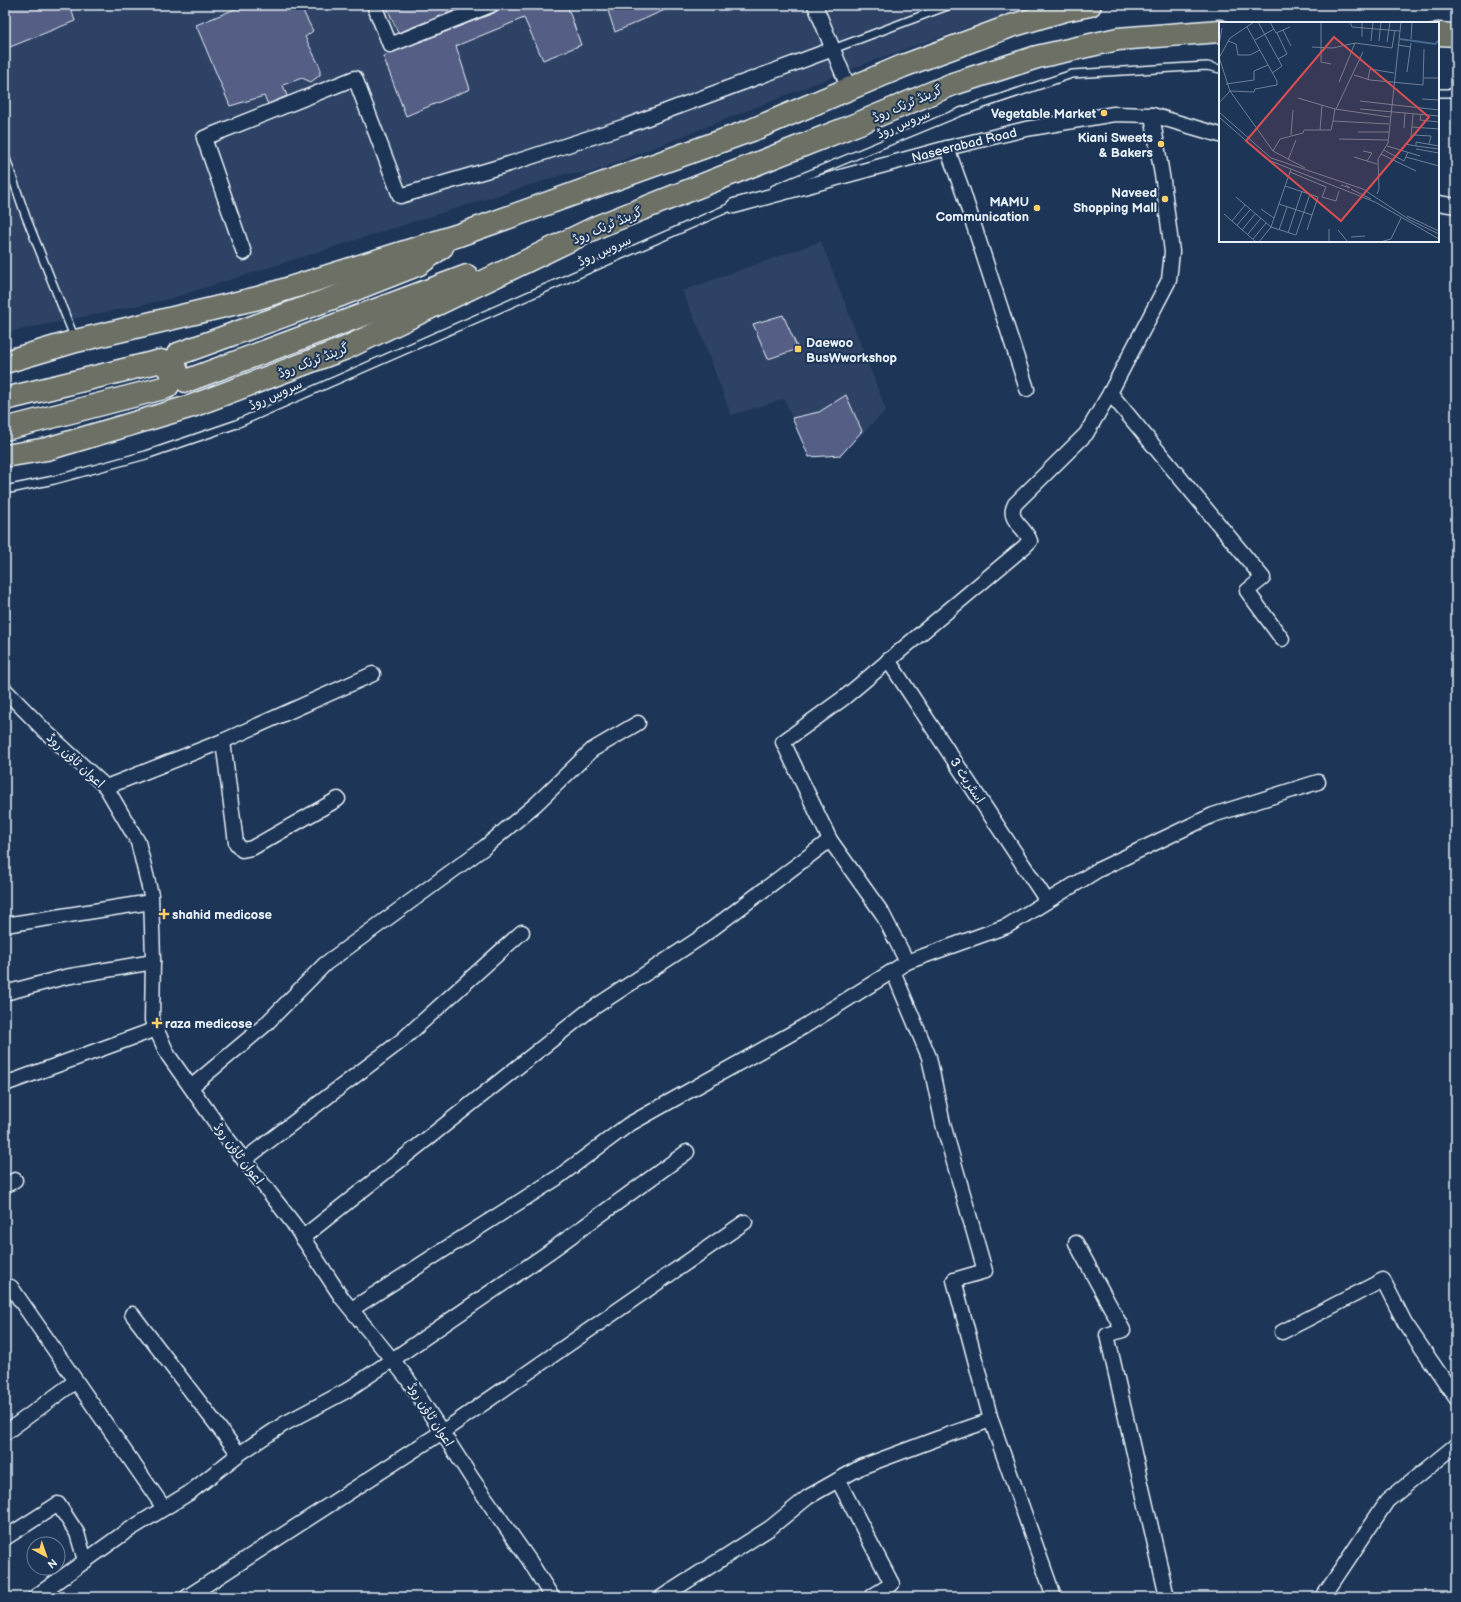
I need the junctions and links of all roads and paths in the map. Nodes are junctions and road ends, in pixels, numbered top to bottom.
1 (374, 5) edge
2 (816, 5) edge
3 (950, 5) edge
4 (1090, 5) edge
5 (487, 6) edge
6 (1219, 31) edge
7 (1439, 34) edge
8 (1456, 35) edge
9 (833, 49) junction
10 (1219, 69) edge
11 (849, 89) junction
12 (1456, 92) edge
13 (1439, 93) edge
14 (1152, 115) junction
15 (1219, 134) edge
16 (947, 148) junction
17 (5, 156) edge
18 (1439, 203) edge
19 (734, 206) junction
20 (1456, 206) edge
21 (599, 226) junction
22 (459, 235) junction
23 (244, 253) dead end
24 (76, 341) junction
25 (5, 362) edge
26 (1027, 389) dead end
27 (1110, 393) junction
28 (5, 399) edge
29 (5, 429) edge
30 (5, 456) edge
31 (5, 490) edge
32 (1282, 639) dead end
33 (888, 660) junction
34 (373, 674) dead end
35 (5, 690) edge
36 (638, 723) dead end
37 (223, 741) junction
38 (1318, 782) dead end
39 (106, 787) junction
40 (338, 799) dead end
41 (830, 840) junction
42 (1047, 901) junction
43 (151, 902) junction
44 (5, 925) edge
45 (522, 932) dead end
46 (153, 962) junction
47 (907, 962) junction
48 (893, 970) junction
49 (5, 993) edge
50 (156, 1029) junction
51 (5, 1084) edge
52 (191, 1087) junction
53 (687, 1152) dead end
54 (244, 1160) junction
55 (745, 1222) dead end
56 (302, 1238) junction
57 (1076, 1243) dead end
58 (11, 1286) dead end
59 (352, 1309) junction
60 (132, 1314) dead end
61 (1282, 1332) dead end
62 (392, 1360) junction
63 (76, 1381) junction
64 (1456, 1398) edge
65 (991, 1420) junction
66 (442, 1432) junction
67 (5, 1433) edge
68 (1456, 1445) edge
69 (239, 1454) junction
70 (838, 1480) junction
71 (164, 1508) junction
72 (5, 1538) edge
73 (85, 1560) junction
74 (35, 1597) edge
75 (187, 1597) edge
76 (552, 1597) edge
77 (662, 1597) edge
78 (871, 1597) edge
79 (1054, 1597) edge
80 (1167, 1597) edge
81 (1323, 1597) edge

1 - 5 street
2 - 9 street
3 - 9 lane
4 - 11 highway
6 - 21 highway, گرینڈ ٹرنک روڈ
7 - 8 highway
9 - 11 street
9 - 23 street
10 - 19 lane, سروس روڈ
11 - 22 highway
12 - 13 lane
14 - 15 street, Naseerabad Road
14 - 16 street, Naseerabad Road
14 - 27 street
16 - 19 street, Naseerabad Road
16 - 26 street
17 - 24 lane
18 - 20 street
19 - 31 lane, سروس روڈ
21 - 22 highway
21 - 30 highway, گرینڈ ٹرنک روڈ
22 - 24 highway
24 - 25 highway
27 - 32 street
27 - 33 street
28 - 29 highway
33 - 41 street
33 - 42 street, اسٹریٹ 3
34 - 37 street
35 - 39 street, اعوان ٹاؤن روڈ
36 - 52 street
37 - 39 street
37 - 40 street
38 - 42 street
39 - 43 street, اعوان ٹاؤن روڈ
41 - 47 street
41 - 56 street
42 - 47 street
43 - 44 street
43 - 46 street, اعوان ٹاؤن روڈ
45 - 54 street
46 - 49 street
46 - 50 street, اعوان ٹاؤن روڈ
47 - 48 street
48 - 59 street
48 - 65 street
50 - 51 street
50 - 52 street, اعوان ٹاؤن روڈ
52 - 54 street, اعوان ٹاؤن روڈ
53 - 62 street
54 - 56 street, اعوان ٹاؤن روڈ
55 - 66 street
56 - 59 street, اعوان ٹاؤن روڈ
57 - 80 street
58 - 63 street
59 - 62 street, اعوان ٹاؤن روڈ
60 - 69 street
61 - 64 street
62 - 66 street, اعوان ٹاؤن روڈ
62 - 69 street
63 - 67 street
63 - 71 street
65 - 70 street
65 - 79 street
66 - 75 street
66 - 76 street, اعوان ٹاؤن روڈ
68 - 81 street
69 - 71 street
70 - 77 street
70 - 78 street
71 - 73 street
72 - 73 street
73 - 74 street

